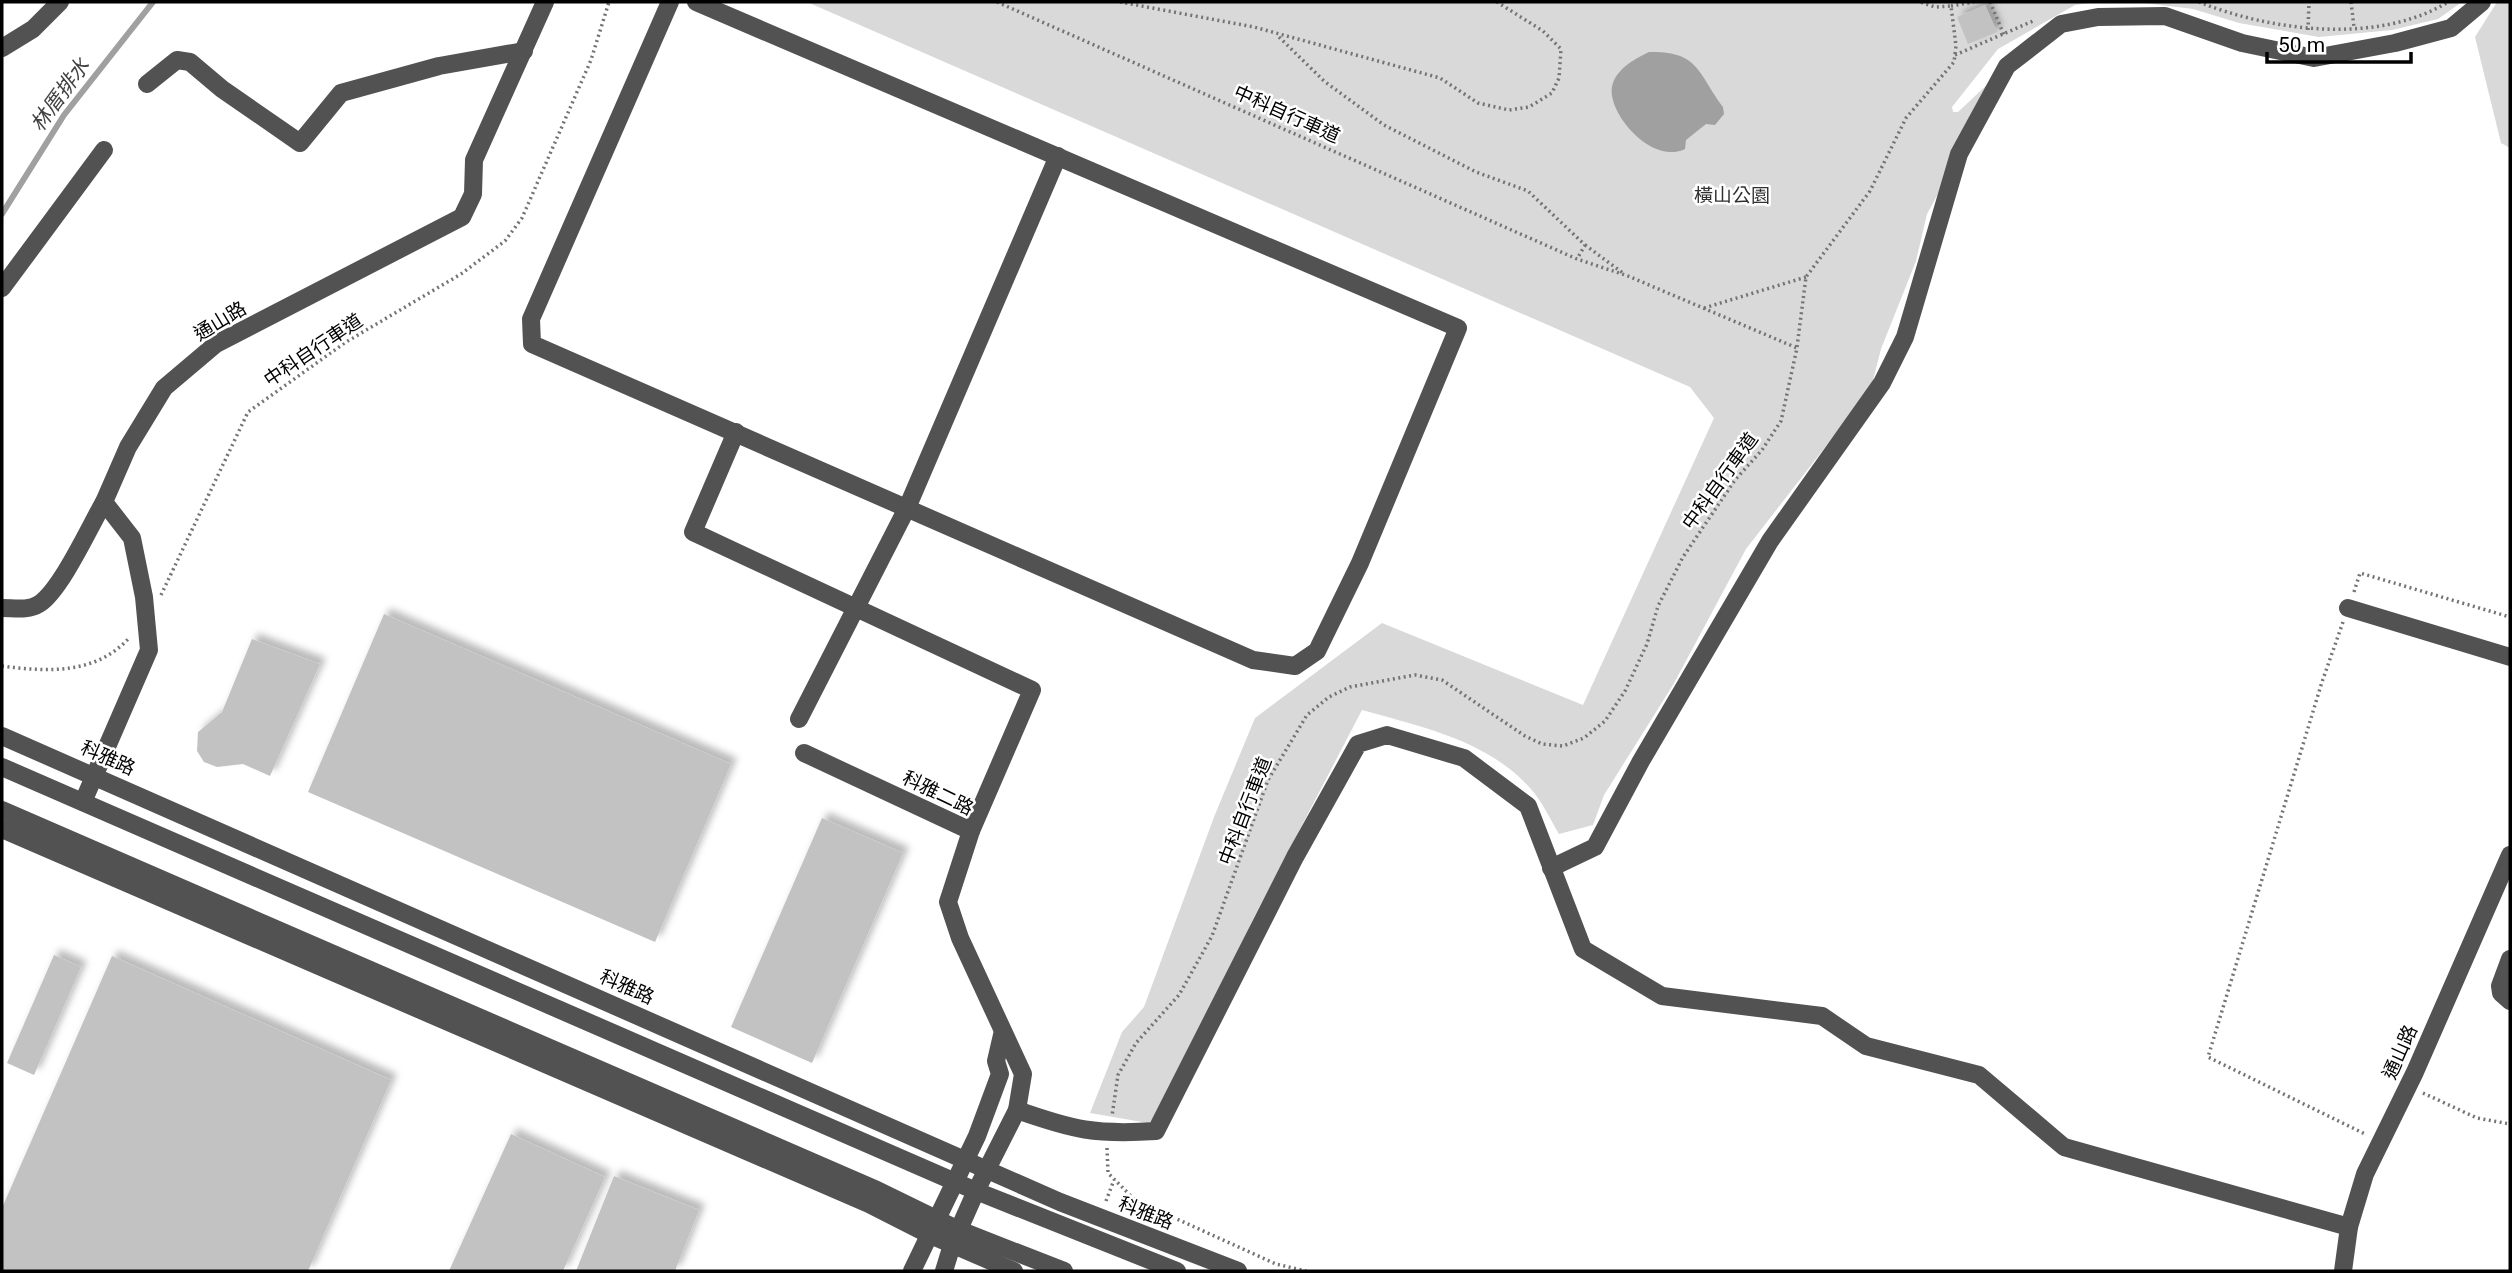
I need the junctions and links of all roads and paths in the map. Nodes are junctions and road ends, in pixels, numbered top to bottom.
1 (60, 2) edge
2 (545, 2) edge
3 (609, 2) edge
4 (670, 2) edge
5 (696, 2) edge
6 (997, 2) edge
7 (1123, 2) edge
8 (1497, 2) edge
9 (1920, 2) edge
10 (1974, 2) edge
11 (1990, 2) edge
12 (2199, 2) edge
13 (2309, 2) edge
14 (2351, 2) edge
15 (2448, 2) edge
16 (2482, 2) edge
17 (1951, 6) junction
18 (2038, 19) dead end
19 (2354, 27) junction
20 (2308, 30) junction
21 (1278, 35) junction
22 (2004, 35) junction
23 (2, 48) edge
24 (524, 51) junction
25 (1955, 55) junction
26 (148, 84) dead end
27 (104, 149) dead end
28 (1058, 156) junction
29 (1585, 245) junction
30 (1577, 259) junction
31 (1628, 276) junction
32 (1806, 277) junction
33 (2, 288) edge
34 (1702, 308) junction
35 (1797, 348) junction
36 (736, 432) junction
37 (104, 502) junction
38 (907, 508) junction
39 (2, 607) edge
40 (856, 608) junction
41 (2348, 608) junction
42 (2510, 617) edge
43 (146, 619) junction
44 (2510, 657) edge
45 (2, 666) edge
46 (799, 719) dead end
47 (2, 736) edge
48 (804, 753) dead end
49 (2, 767) edge
50 (95, 776) junction
51 (83, 802) junction
52 (2, 810) edge
53 (2, 829) edge
54 (971, 831) junction
55 (2509, 862) edge
56 (1551, 868) junction
57 (2510, 959) edge
58 (2510, 1002) edge
59 (1002, 1035) junction
60 (2408, 1086) junction
61 (1017, 1111) junction
62 (2510, 1124) edge
63 (1109, 1134) junction
64 (2381, 1142) junction
65 (965, 1159) junction
66 (987, 1169) junction
67 (953, 1181) junction
68 (976, 1191) junction
69 (932, 1227) junction
70 (2349, 1227) junction
71 (956, 1237) junction
72 (912, 1271) edge
73 (944, 1271) edge
74 (1014, 1271) edge
75 (1064, 1271) edge
76 (1177, 1271) edge
77 (1238, 1271) edge
78 (1306, 1271) edge
79 (2343, 1271) edge

1 - 23 street
2 - 24 street, 通山路
3 - 43 path, 中科自行車道
4 - 36 street
5 - 28 street
6 - 30 path, 中科自行車道
7 - 21 path
8 - 21 path
9 - 17 path
10 - 17 path
11 - 22 path
12 - 20 path
13 - 20 path
14 - 19 path
15 - 19 path
16 - 56 street
17 - 25 path
18 - 22 path
19 - 20 path
21 - 29 path
22 - 25 path
24 - 26 street
24 - 37 street, 通山路
25 - 32 path, 中科自行車道
27 - 33 street
28 - 38 street
28 - 38 street
29 - 30 path
29 - 31 path
30 - 31 path, 中科自行車道
31 - 34 path, 中科自行車道
32 - 34 path
32 - 35 path, 中科自行車道
34 - 35 path, 中科自行車道
35 - 63 path, 中科自行車道
36 - 38 street
36 - 40 street
37 - 39 street, 通山路
37 - 43 street
38 - 40 street
40 - 46 street
40 - 54 street
41 - 42 path
41 - 44 street
41 - 64 path
43 - 45 path, 中科自行車道
43 - 50 street
47 - 50 street, 科雅路
48 - 54 street, 科雅二路
49 - 51 street
50 - 51 street
50 - 65 street, 科雅路
51 - 67 street
52 - 69 street
53 - 69 street
54 - 59 street, 科雅二路
55 - 60 street, 通山路
56 - 63 street
56 - 70 street
57 - 58 street
59 - 61 street, 科雅二路
59 - 65 street, 科雅二路
60 - 62 path
60 - 64 street, 通山路
61 - 63 street
61 - 66 street, 科雅二路
63 - 78 path, 中科自行車道
64 - 70 street, 通山路
65 - 66 street, 科雅路
65 - 67 street, 科雅二路
66 - 68 street, 科雅二路
66 - 77 street, 科雅路
67 - 68 street
67 - 69 street, 科雅二路
68 - 71 street, 科雅二路
68 - 76 street
69 - 71 street
69 - 72 street, 科雅二路
70 - 79 street, 通山路
71 - 73 street, 科雅二路
71 - 74 street
71 - 75 street

